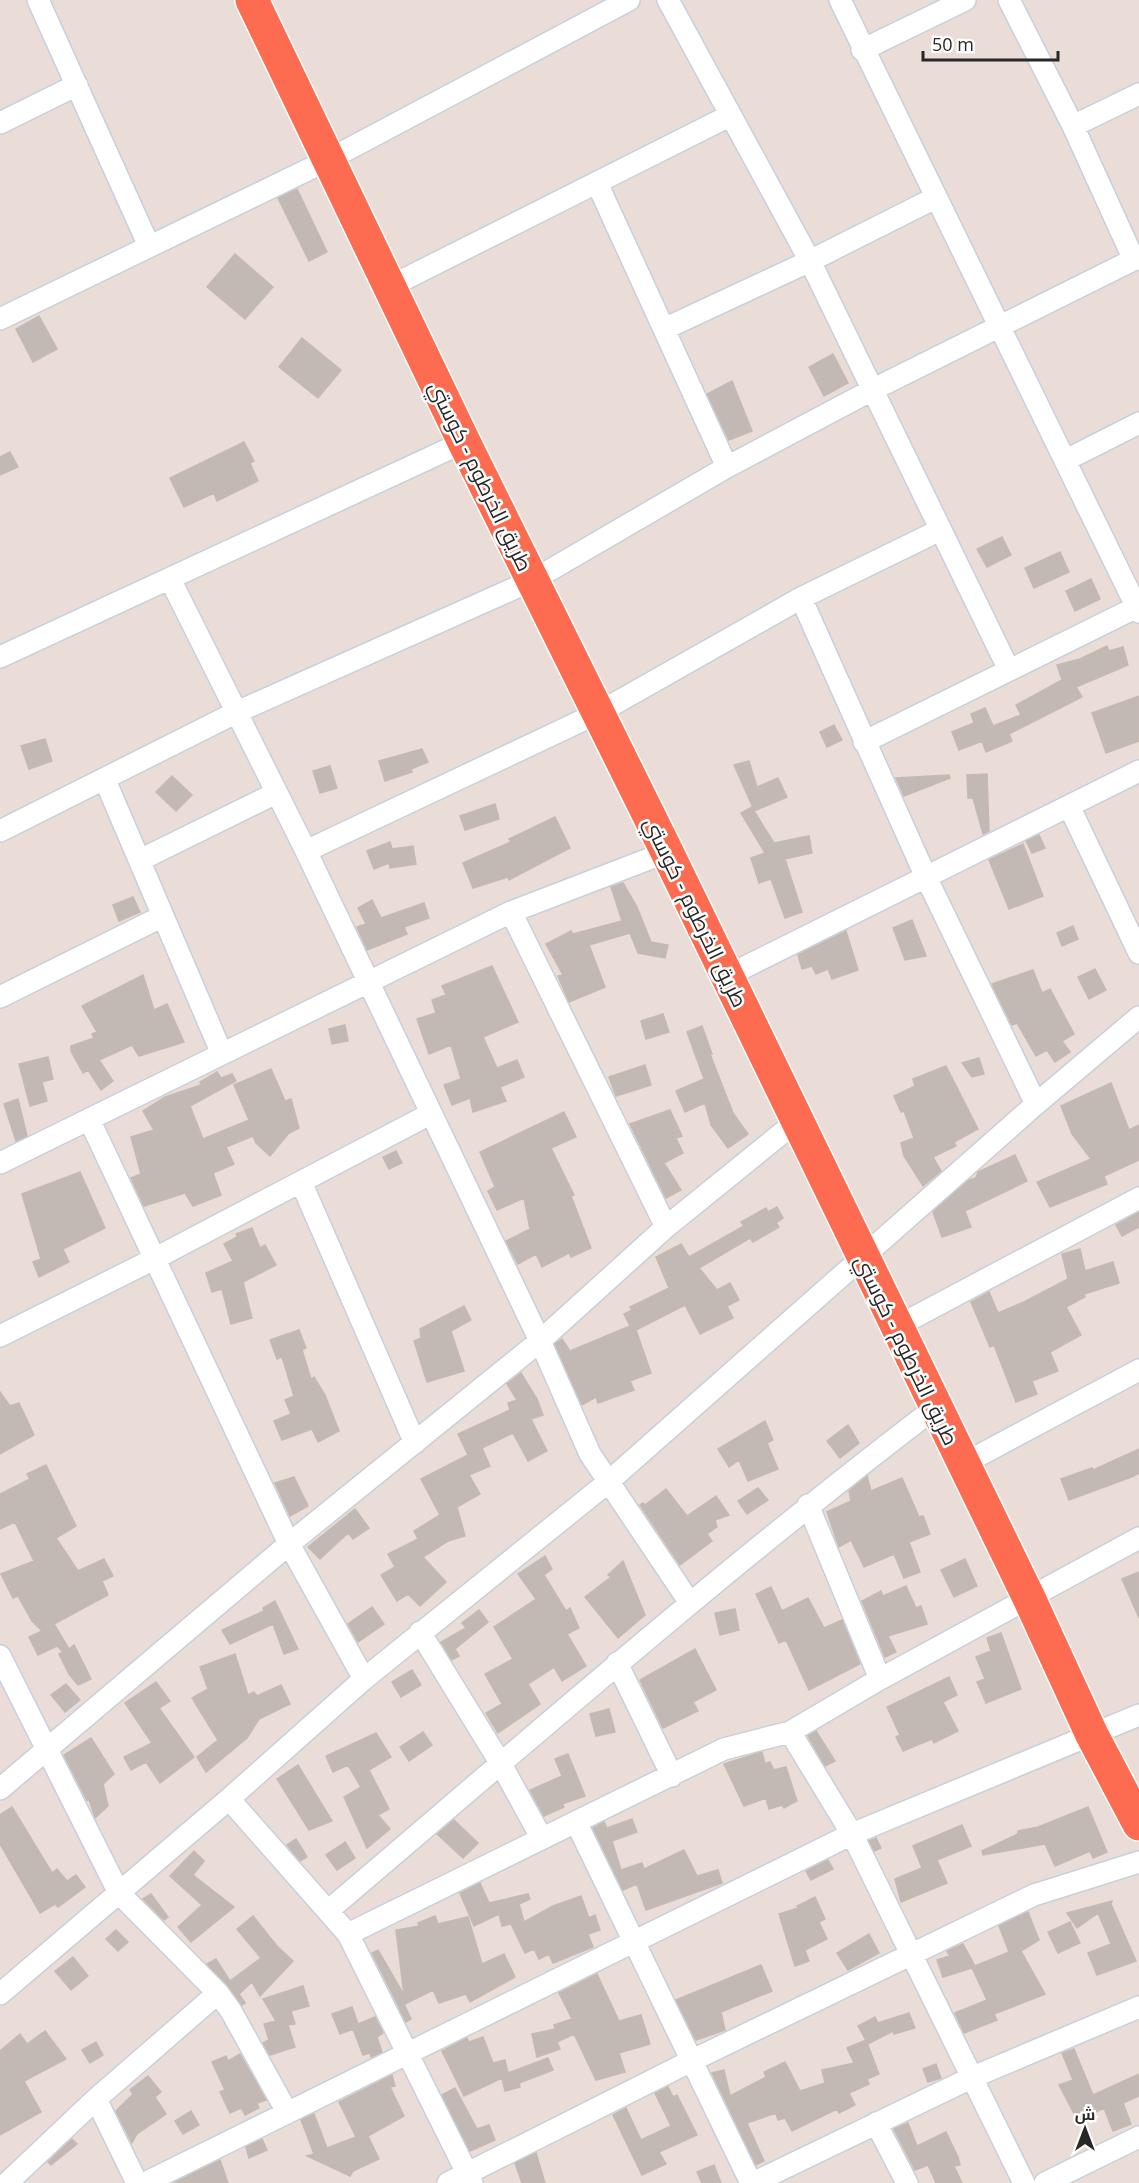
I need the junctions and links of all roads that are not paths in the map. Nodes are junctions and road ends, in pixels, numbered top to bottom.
1 (38, 0) edge
2 (252, 0) edge
3 (629, 0) edge
4 (668, 0) edge
5 (840, 0) edge
6 (966, 0) edge
7 (1010, 0) edge
8 (862, 50) junction
9 (77, 85) junction
10 (1139, 94) edge
11 (729, 116) junction
12 (0, 123) edge
13 (1073, 126) junction
14 (328, 160) junction
15 (597, 183) junction
16 (935, 198) junction
17 (148, 246) junction
18 (1137, 259) edge
19 (810, 261) junction
20 (389, 287) junction
21 (0, 319) edge
22 (1002, 327) junction
23 (664, 329) junction
24 (874, 389) junction
25 (1139, 423) edge
26 (464, 442) junction
27 (1066, 460) junction
28 (728, 467) junction
29 (940, 530) junction
30 (170, 579) junction
31 (533, 580) junction
32 (801, 598) junction
33 (1138, 610) edge
34 (0, 657) edge
35 (1009, 670) junction
36 (237, 712) junction
37 (598, 713) junction
38 (864, 742) junction
39 (1139, 771) edge
40 (105, 780) junction
41 (276, 793) junction
42 (1069, 806) junction
43 (0, 831) edge
44 (306, 851) junction
45 (667, 852) junction
46 (140, 860) junction
47 (926, 877) junction
48 (512, 912) junction
49 (163, 916) junction
50 (1139, 952) edge
51 (727, 976) junction
52 (367, 983) junction
53 (0, 997) edge
54 (1139, 1017) edge
55 (222, 1054) junction
56 (1036, 1104) junction
57 (430, 1114) junction
58 (89, 1119) junction
59 (797, 1120) junction
60 (0, 1163) edge
61 (301, 1182) junction
62 (1139, 1198) edge
63 (666, 1227) junction
64 (862, 1255) junction
65 (153, 1259) junction
66 (896, 1327) junction
67 (0, 1336) edge
68 (540, 1341) junction
69 (1139, 1370) edge
70 (935, 1408) junction
71 (415, 1443) junction
72 (963, 1464) junction
73 (607, 1483) junction
74 (808, 1505) junction
75 (1139, 1538) edge
76 (289, 1544) junction
77 (1029, 1598) junction
78 (690, 1603) junction
79 (420, 1632) junction
80 (0, 1656) edge
81 (617, 1663) junction
82 (364, 1679) junction
83 (880, 1679) junction
84 (1139, 1715) edge
85 (790, 1732) junction
86 (1092, 1735) junction
87 (47, 1752) junction
88 (501, 1764) junction
89 (672, 1776) junction
90 (0, 1789) edge
91 (229, 1799) junction
92 (576, 1822) junction
93 (1139, 1824) edge
94 (852, 1834) junction
95 (541, 1838) junction
96 (1139, 1862) edge
97 (118, 1893) junction
98 (329, 1910) junction
99 (348, 1934) junction
100 (635, 1940) junction
101 (913, 1953) junction
102 (218, 1993) junction
103 (0, 1994) edge
104 (1139, 2007) edge
105 (408, 2052) junction
106 (691, 2061) junction
107 (973, 2077) junction
108 (96, 2099) junction
109 (287, 2112) junction
110 (876, 2123) junction
111 (1139, 2137) edge
112 (469, 2178) edge
113 (7, 2183) edge
114 (137, 2183) edge
115 (145, 2183) edge
116 (448, 2183) edge
117 (752, 2183) edge
118 (907, 2183) edge
119 (1024, 2183) edge
120 (1045, 2183) edge

1 - 9 street
2 - 14 highway, طريق الخرطوم - كوستي
3 - 14 street
4 - 11 street
5 - 8 street
6 - 8 street
7 - 13 street
8 - 16 street
9 - 12 street
9 - 17 street
10 - 13 street
11 - 15 street
11 - 19 street
13 - 18 street
14 - 17 street
14 - 20 highway, طريق الخرطوم - كوستي
15 - 20 street
15 - 23 street
16 - 19 street
16 - 22 street
17 - 21 street
18 - 22 street
19 - 23 street
19 - 24 street
20 - 26 highway, طريق الخرطوم - كوستي
22 - 24 street
22 - 27 street
23 - 28 street
24 - 28 street
24 - 29 street
25 - 27 street
26 - 30 street
26 - 31 highway, طريق الخرطوم - كوستي
27 - 33 street
28 - 31 street
29 - 32 street
29 - 35 street
30 - 34 street
30 - 36 street
31 - 36 street
31 - 37 highway, طريق الخرطوم - كوستي
32 - 37 street
32 - 38 street
33 - 35 street
35 - 38 street
36 - 40 street
36 - 41 street
37 - 44 street
37 - 45 highway, طريق الخرطوم - كوستي
38 - 47 street
39 - 42 street
40 - 43 street
40 - 46 street
41 - 44 street
41 - 46 street
42 - 47 street
42 - 50 street
44 - 52 street
45 - 48 street
45 - 51 highway, طريق الخرطوم - كوستي
46 - 49 street
47 - 51 street
47 - 56 street
48 - 52 street
48 - 63 street
49 - 53 street
49 - 55 street
51 - 59 highway, طريق الخرطوم - كوستي
52 - 55 street
52 - 57 street
54 - 56 street
55 - 58 street
56 - 64 street
57 - 61 street
57 - 68 street
58 - 60 street
58 - 65 street
59 - 63 street
59 - 64 highway, طريق الخرطوم - كوستي
61 - 65 street
61 - 71 street
62 - 66 street
63 - 68 street
64 - 66 highway, طريق الخرطوم - كوستي
64 - 73 street
65 - 67 street
65 - 76 street
66 - 70 highway, طريق الخرطوم - كوستي
68 - 71 street
68 - 73 street
69 - 72 street
70 - 72 highway, طريق الخرطوم - كوستي
70 - 74 street
71 - 76 street
72 - 77 highway, طريق الخرطوم - كوستي
73 - 78 street
73 - 79 street
74 - 78 street
74 - 83 street
75 - 77 street
76 - 82 street
76 - 87 street
77 - 83 street
77 - 86 highway, طريق الخرطوم - كوستي
78 - 81 street
79 - 82 street
79 - 88 street
80 - 87 street
81 - 88 street
81 - 89 street
82 - 91 street
83 - 85 street
84 - 86 street
85 - 89 street
85 - 94 street
86 - 93 highway, طريق الخرطوم - كوستي
86 - 94 street
87 - 90 street
87 - 97 street
88 - 95 street
88 - 98 street
89 - 92 street
91 - 97 street
91 - 98 street
92 - 95 street
92 - 100 street
94 - 100 street
94 - 101 street
95 - 99 street
96 - 101 street
97 - 102 street
97 - 103 street
98 - 99 street
99 - 105 street
100 - 105 street
100 - 106 street
101 - 106 street
101 - 107 street
102 - 108 street
102 - 109 street
104 - 107 street
105 - 109 street
105 - 112 street
106 - 112 street
106 - 117 street
107 - 110 street
107 - 119 street
108 - 113 street
108 - 114 street
109 - 115 street
110 - 117 street
110 - 118 street
111 - 120 street
112 - 116 street

